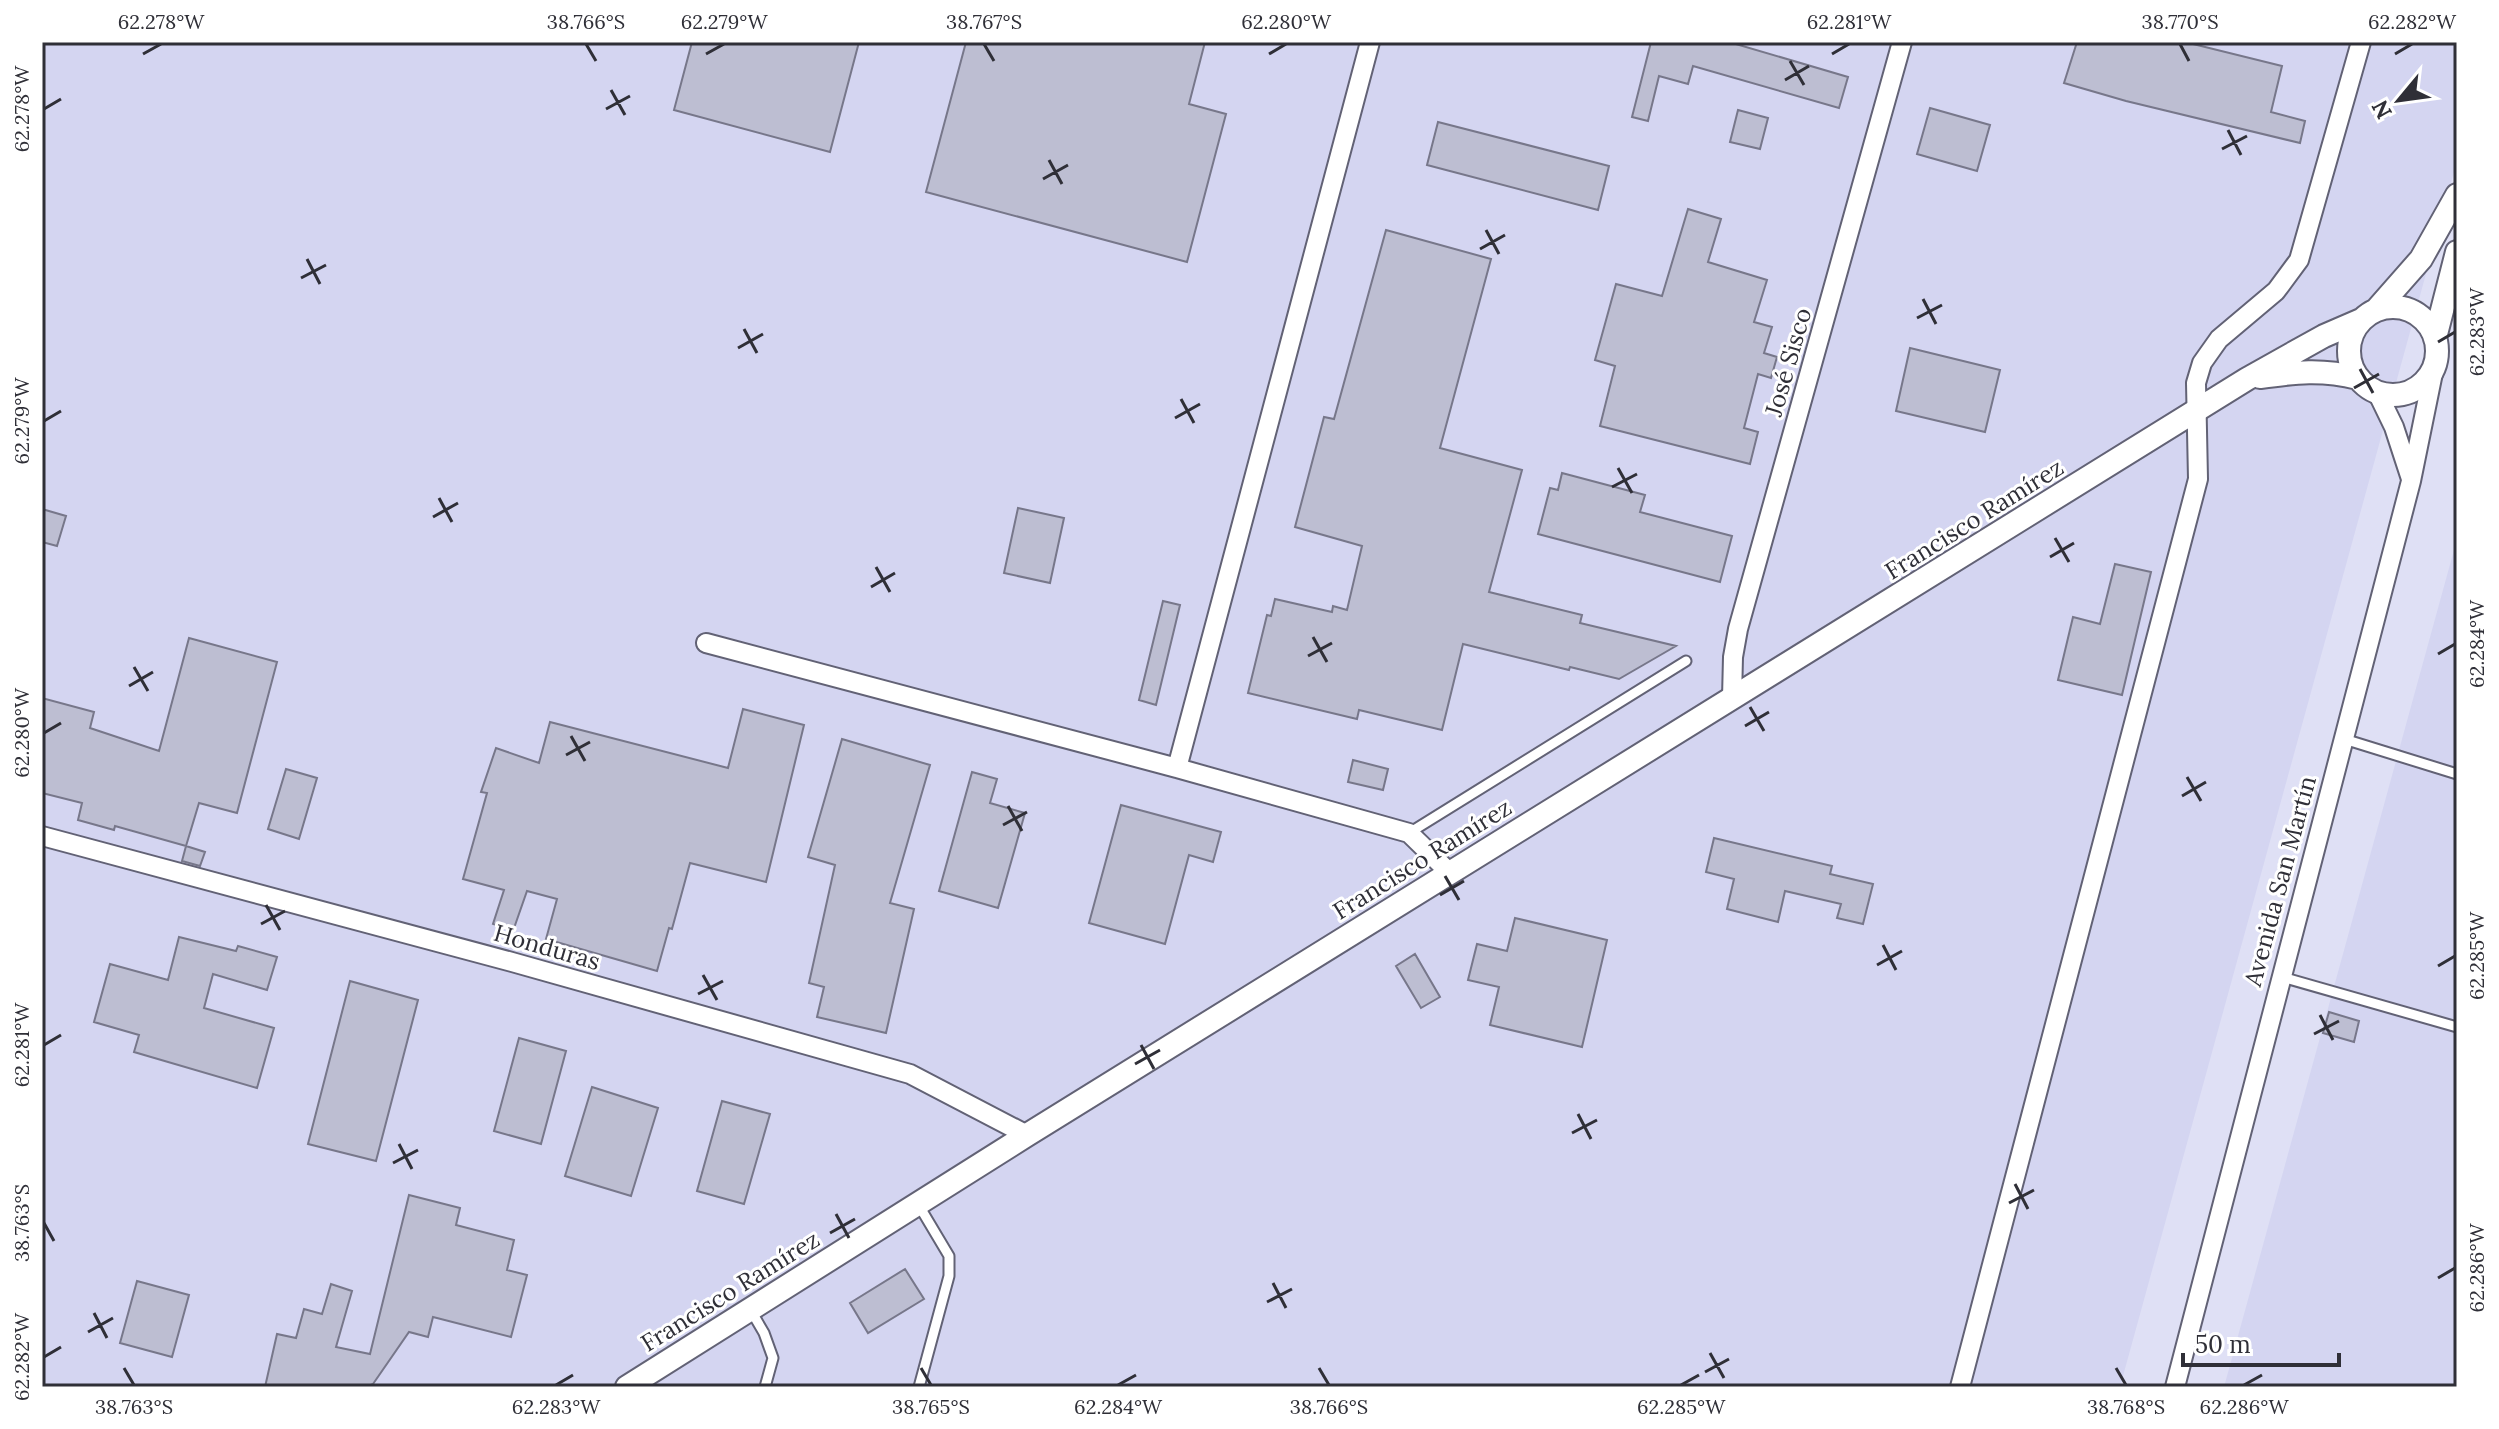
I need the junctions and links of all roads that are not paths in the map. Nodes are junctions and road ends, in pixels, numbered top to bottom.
1 (1370, 42) edge
2 (1902, 42) edge
3 (2361, 42) edge
4 (2457, 195) edge
5 (2457, 252) edge
6 (2369, 315) junction
7 (2435, 338) junction
8 (2434, 368) junction
9 (2358, 378) junction
10 (2247, 379) junction
11 (2377, 392) junction
12 (2196, 412) junction
13 (2411, 481) junction
14 (706, 643) dead end
15 (1686, 661) dead end
16 (1732, 698) junction
17 (2344, 739) junction
18 (1177, 768) junction
19 (2457, 774) edge
20 (1409, 833) junction
21 (42, 836) edge
22 (1450, 873) junction
23 (2282, 977) junction
24 (2457, 1027) edge
25 (1027, 1135) junction
26 (918, 1204) junction
27 (750, 1309) junction
28 (627, 1387) edge
29 (765, 1387) edge
30 (919, 1387) edge
31 (1960, 1387) edge
32 (2175, 1387) edge

1 - 18 street
2 - 16 street, José Sisco
3 - 12 street
4 - 6 street
5 - 7 street
6 - 7 street
6 - 9 street
6 - 10 street, Francisco Ramírez
7 - 8 street
8 - 11 street
8 - 13 street, Avenida San Martín
9 - 10 street, Francisco Ramírez
9 - 11 street
10 - 12 street, Francisco Ramírez
11 - 13 street
12 - 16 street, Francisco Ramírez
12 - 31 street
13 - 17 street, Avenida San Martín
14 - 18 street
15 - 20 lane
16 - 22 street, Francisco Ramírez
17 - 19 lane
17 - 23 street, Avenida San Martín
18 - 20 street
20 - 22 street
21 - 25 street, Honduras
22 - 25 street, Francisco Ramírez
23 - 24 lane
23 - 32 street, Avenida San Martín
25 - 26 street, Francisco Ramírez
26 - 27 street, Francisco Ramírez
26 - 30 lane
27 - 28 street, Francisco Ramírez
27 - 29 lane

